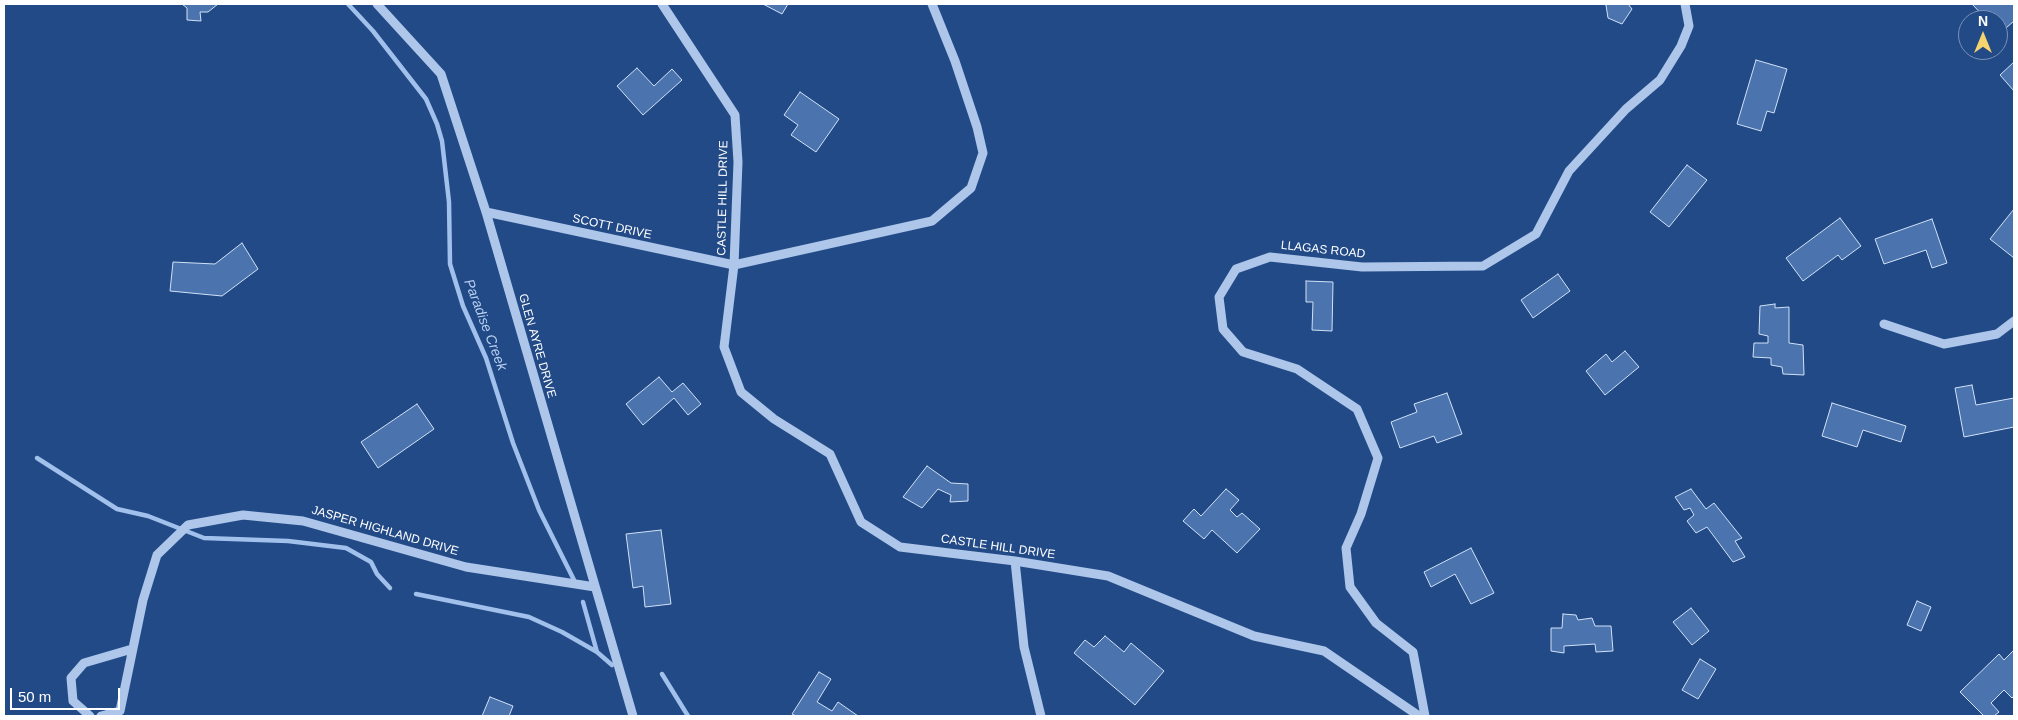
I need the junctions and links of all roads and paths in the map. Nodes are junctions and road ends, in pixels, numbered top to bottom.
1 (377, 4) edge
2 (662, 4) edge
3 (932, 4) edge
4 (1685, 4) edge
5 (486, 212) junction
6 (734, 265) junction
7 (2014, 321) edge
8 (1884, 324) dead end
9 (1015, 561) junction
10 (594, 587) junction
11 (132, 649) junction
12 (90, 716) edge
13 (101, 716) edge
14 (633, 716) edge
15 (1041, 716) edge
16 (1419, 716) edge
17 (1425, 716) edge

1 - 5 street, GLEN AYRE DRIVE
2 - 6 street, CASTLE HILL DRIVE
3 - 6 street, CASTLE HILL DRIVE
4 - 17 street, LLAGAS ROAD
5 - 6 street, SCOTT DRIVE
5 - 10 street, GLEN AYRE DRIVE
6 - 9 street, CASTLE HILL DRIVE
7 - 8 street
9 - 15 street
9 - 16 street, CASTLE HILL DRIVE
10 - 11 street, JASPER HIGHLAND DRIVE
10 - 14 street, GLEN AYRE DRIVE
11 - 12 street
11 - 13 street, JASPER HIGHLAND DRIVE

